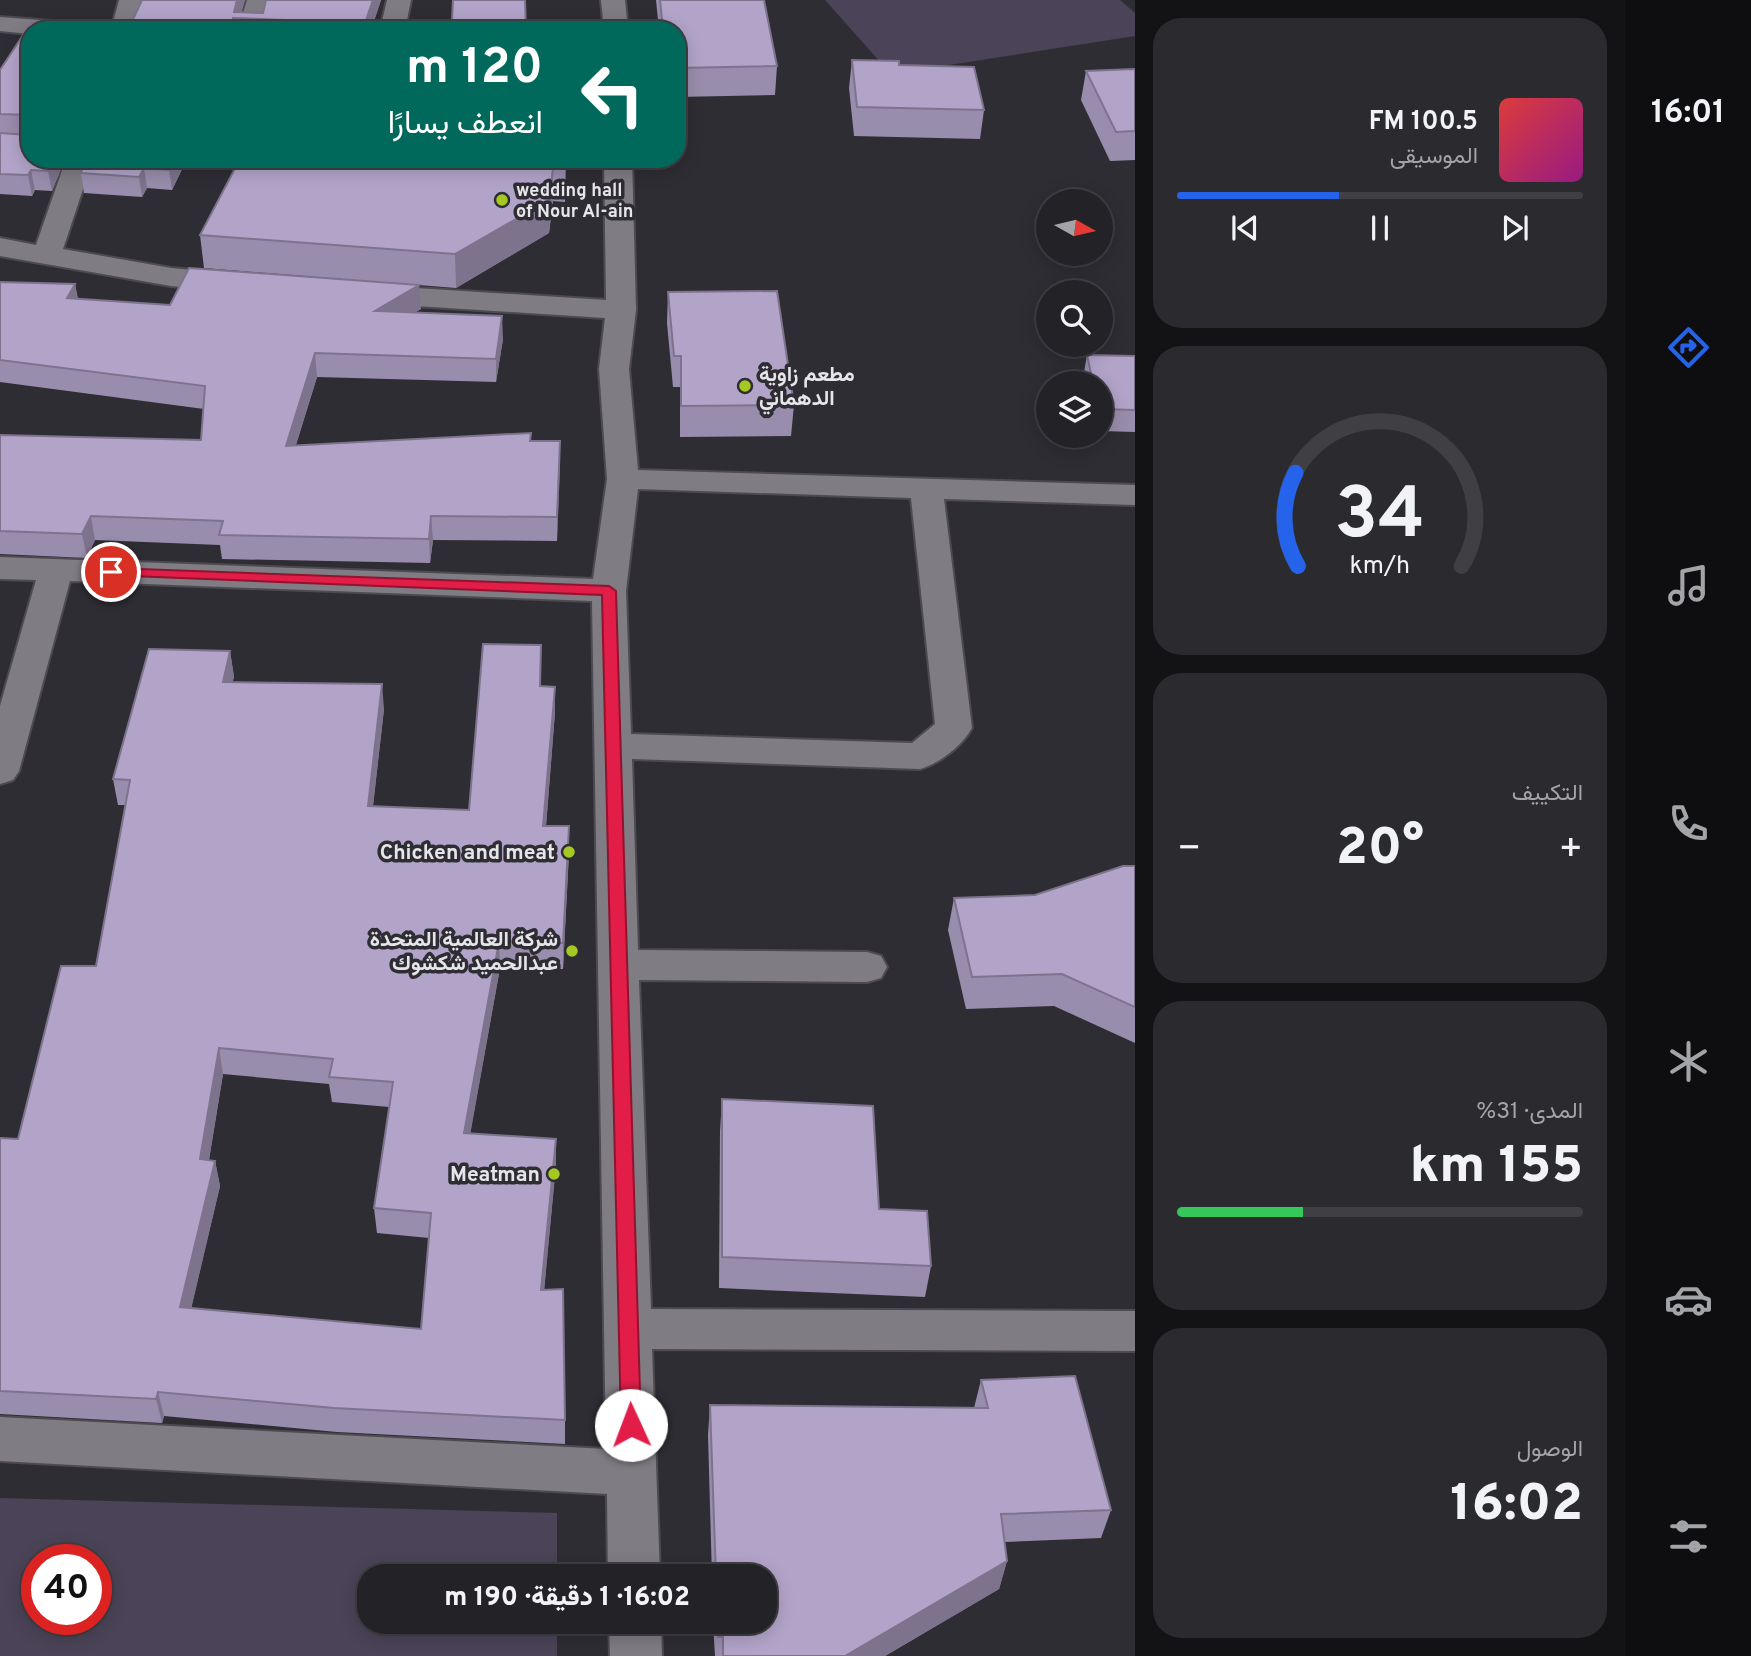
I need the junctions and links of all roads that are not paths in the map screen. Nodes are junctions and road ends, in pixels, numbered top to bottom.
1 (52, 0) edge
2 (131, 0) edge
3 (259, 0) edge
4 (399, 0) edge
5 (613, 0) edge
6 (41, 21) edge
7 (125, 21) edge
8 (253, 21) edge
9 (394, 21) edge
10 (615, 21) edge
11 (0, 24) edge
12 (21, 26) edge
13 (77, 168) edge
14 (618, 168) edge
15 (0, 247) edge
16 (47, 253) junction
17 (265, 285) edge
18 (346, 292) edge
19 (621, 310) junction
20 (623, 479) junction
21 (926, 488) junction
22 (1135, 495) edge
23 (0, 568) edge
24 (56, 570) junction
25 (609, 591) junction
26 (611, 746) junction
27 (0, 771) edge
28 (618, 965) junction
29 (867, 967) dead end
30 (628, 1329) junction
31 (1135, 1331) edge
32 (0, 1439) edge
33 (632, 1472) junction
34 (634, 1564) edge
35 (635, 1634) edge
36 (636, 1656) edge

1 - 6 street
2 - 7 street
3 - 8 street
4 - 9 street
5 - 10 street
11 - 12 street
13 - 16 street
14 - 19 street
15 - 16 street
16 - 17 street
18 - 19 street
19 - 20 street
20 - 21 street
20 - 25 street
21 - 22 street
21 - 26 street
23 - 24 street
24 - 25 street
24 - 27 street
25 - 26 street
26 - 28 street
28 - 29 street
28 - 30 street
30 - 31 street
30 - 33 street
32 - 33 street
33 - 34 street
35 - 36 street

